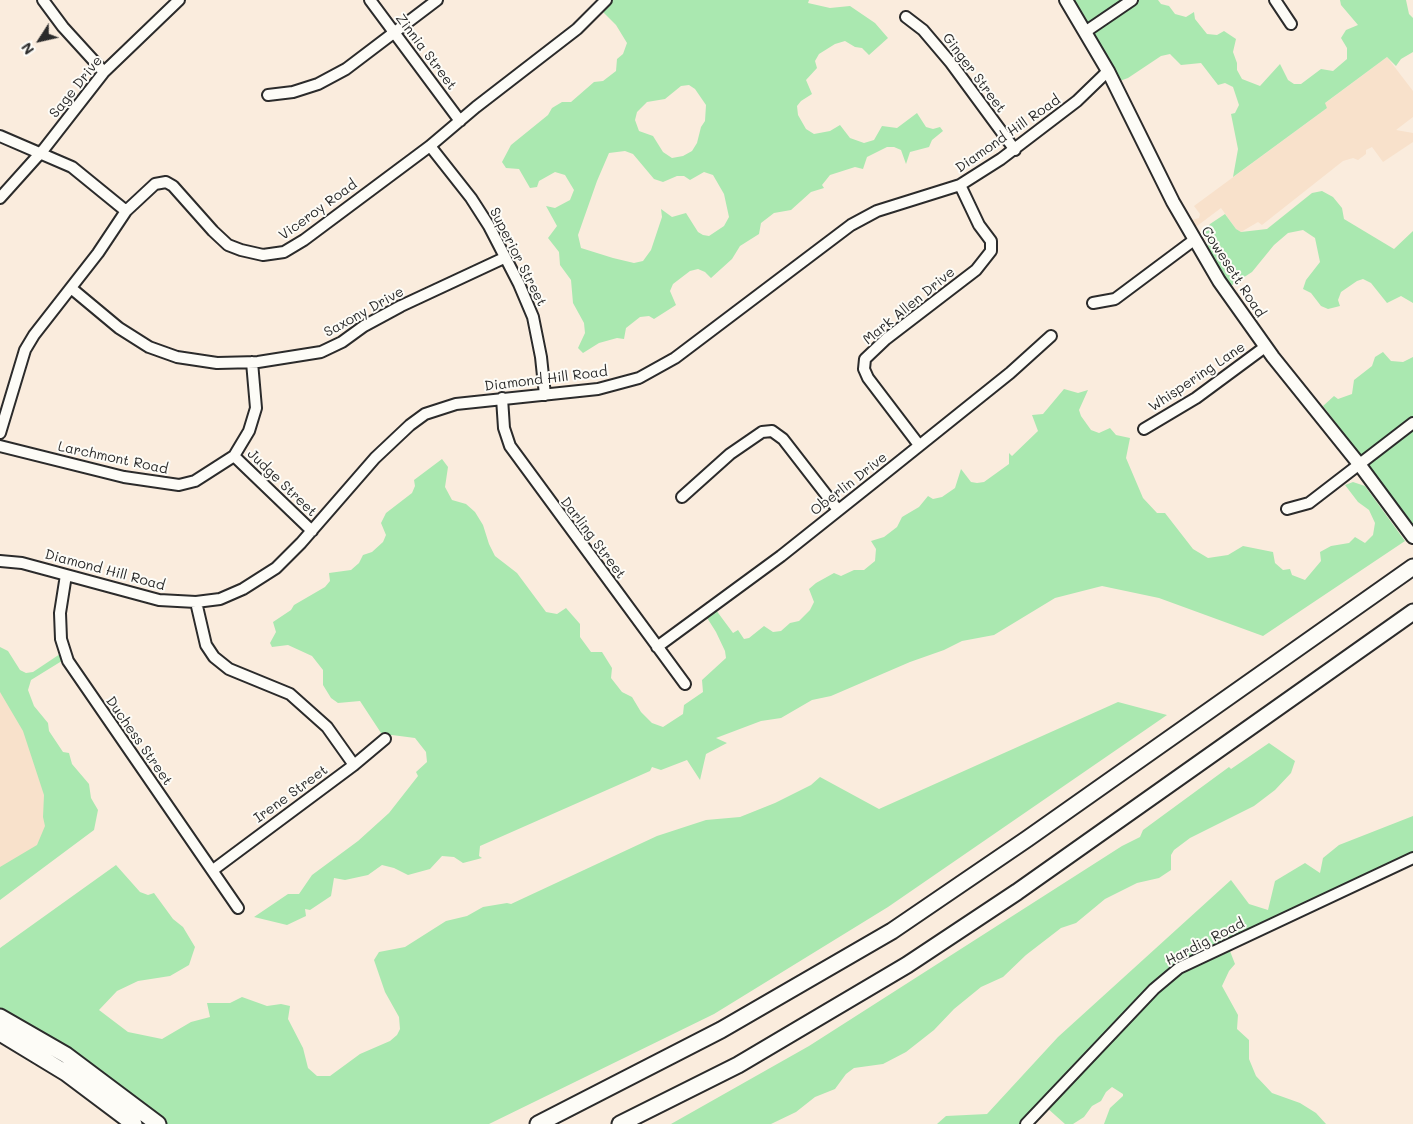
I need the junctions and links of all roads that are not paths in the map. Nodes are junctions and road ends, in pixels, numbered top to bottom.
1 (43, 0) edge
2 (180, 0) edge
3 (370, 0) edge
4 (437, 0) edge
5 (606, 0) edge
6 (1066, 0) edge
7 (1132, 0) edge
8 (1275, 0) edge
9 (906, 17) dead end
10 (1290, 24) dead end
11 (394, 31) junction
12 (1085, 32) junction
13 (1108, 71) junction
14 (104, 72) junction
15 (268, 95) dead end
16 (460, 121) junction
17 (0, 136) edge
18 (430, 146) junction
19 (1015, 150) junction
20 (40, 153) junction
21 (960, 185) junction
22 (0, 198) edge
23 (126, 211) junction
24 (1194, 240) junction
25 (504, 258) junction
26 (72, 288) junction
27 (1093, 303) dead end
28 (1051, 336) dead end
29 (1265, 347) junction
30 (252, 362) junction
31 (545, 395) junction
32 (502, 398) junction
33 (1413, 424) edge
34 (1144, 429) dead end
35 (0, 433) edge
36 (0, 446) edge
37 (919, 446) junction
38 (234, 456) junction
39 (1359, 464) junction
40 (682, 497) dead end
41 (1287, 509) dead end
42 (838, 510) junction
43 (312, 531) junction
44 (1412, 535) edge
45 (0, 560) edge
46 (1413, 567) edge
47 (66, 575) junction
48 (196, 602) junction
49 (1413, 612) edge
50 (657, 647) junction
51 (685, 684) dead end
52 (385, 739) dead end
53 (354, 764) junction
54 (1413, 858) edge
55 (213, 870) junction
56 (238, 908) dead end
57 (0, 1017) edge
58 (0, 1034) edge
59 (738, 1065) junction
60 (134, 1124) edge
61 (158, 1124) edge
62 (538, 1124) edge
63 (620, 1124) edge
64 (642, 1124) edge
65 (1026, 1124) edge

1 - 14 street
2 - 14 street, Sage Drive
3 - 11 street, Zinnia Street
4 - 11 street
5 - 16 street, Viceroy Road
6 - 12 main road, Cowesett Road
7 - 12 street
8 - 10 street
9 - 19 street, Ginger Street
11 - 15 street
11 - 16 street, Zinnia Street
12 - 13 main road, Cowesett Road
13 - 19 street, Diamond Hill Road
13 - 24 main road, Cowesett Road
14 - 20 street, Sage Drive
16 - 18 street, Viceroy Road
17 - 20 street
18 - 23 street, Viceroy Road
18 - 25 street, Superior Street
19 - 21 street, Diamond Hill Road
20 - 22 street, Sage Drive
20 - 23 street
21 - 31 street, Diamond Hill Road
21 - 37 street, Mark Allen Drive
23 - 26 street, Viceroy Road
24 - 27 street
24 - 29 main road, Cowesett Road
25 - 30 street, Saxony Drive
25 - 31 street, Superior Street
26 - 30 street, Saxony Drive
26 - 35 street, Viceroy Road
28 - 37 street, Oberlin Drive
29 - 34 street, Whispering Lane
29 - 39 main road, Cowesett Road
30 - 38 street, Larchmont Road
31 - 32 street, Diamond Hill Road
32 - 43 street, Diamond Hill Road
32 - 50 street, Darling Street
33 - 39 street
36 - 38 street, Larchmont Road
37 - 42 street, Oberlin Drive
38 - 43 street, Judge Street
39 - 41 street
39 - 44 main road, Cowesett Road
40 - 42 street
42 - 50 street, Oberlin Drive
43 - 48 street, Diamond Hill Road
45 - 47 street, Diamond Hill Road
46 - 62 highway
47 - 48 street, Diamond Hill Road
47 - 55 street, Duchess Street
48 - 53 street
49 - 59 highway
50 - 51 street, Darling Street
52 - 53 street, Irene Street
53 - 55 street, Irene Street
54 - 65 street, Hardig Road
55 - 56 street, Duchess Street
57 - 61 highway
58 - 60 highway
59 - 63 highway
59 - 64 highway

